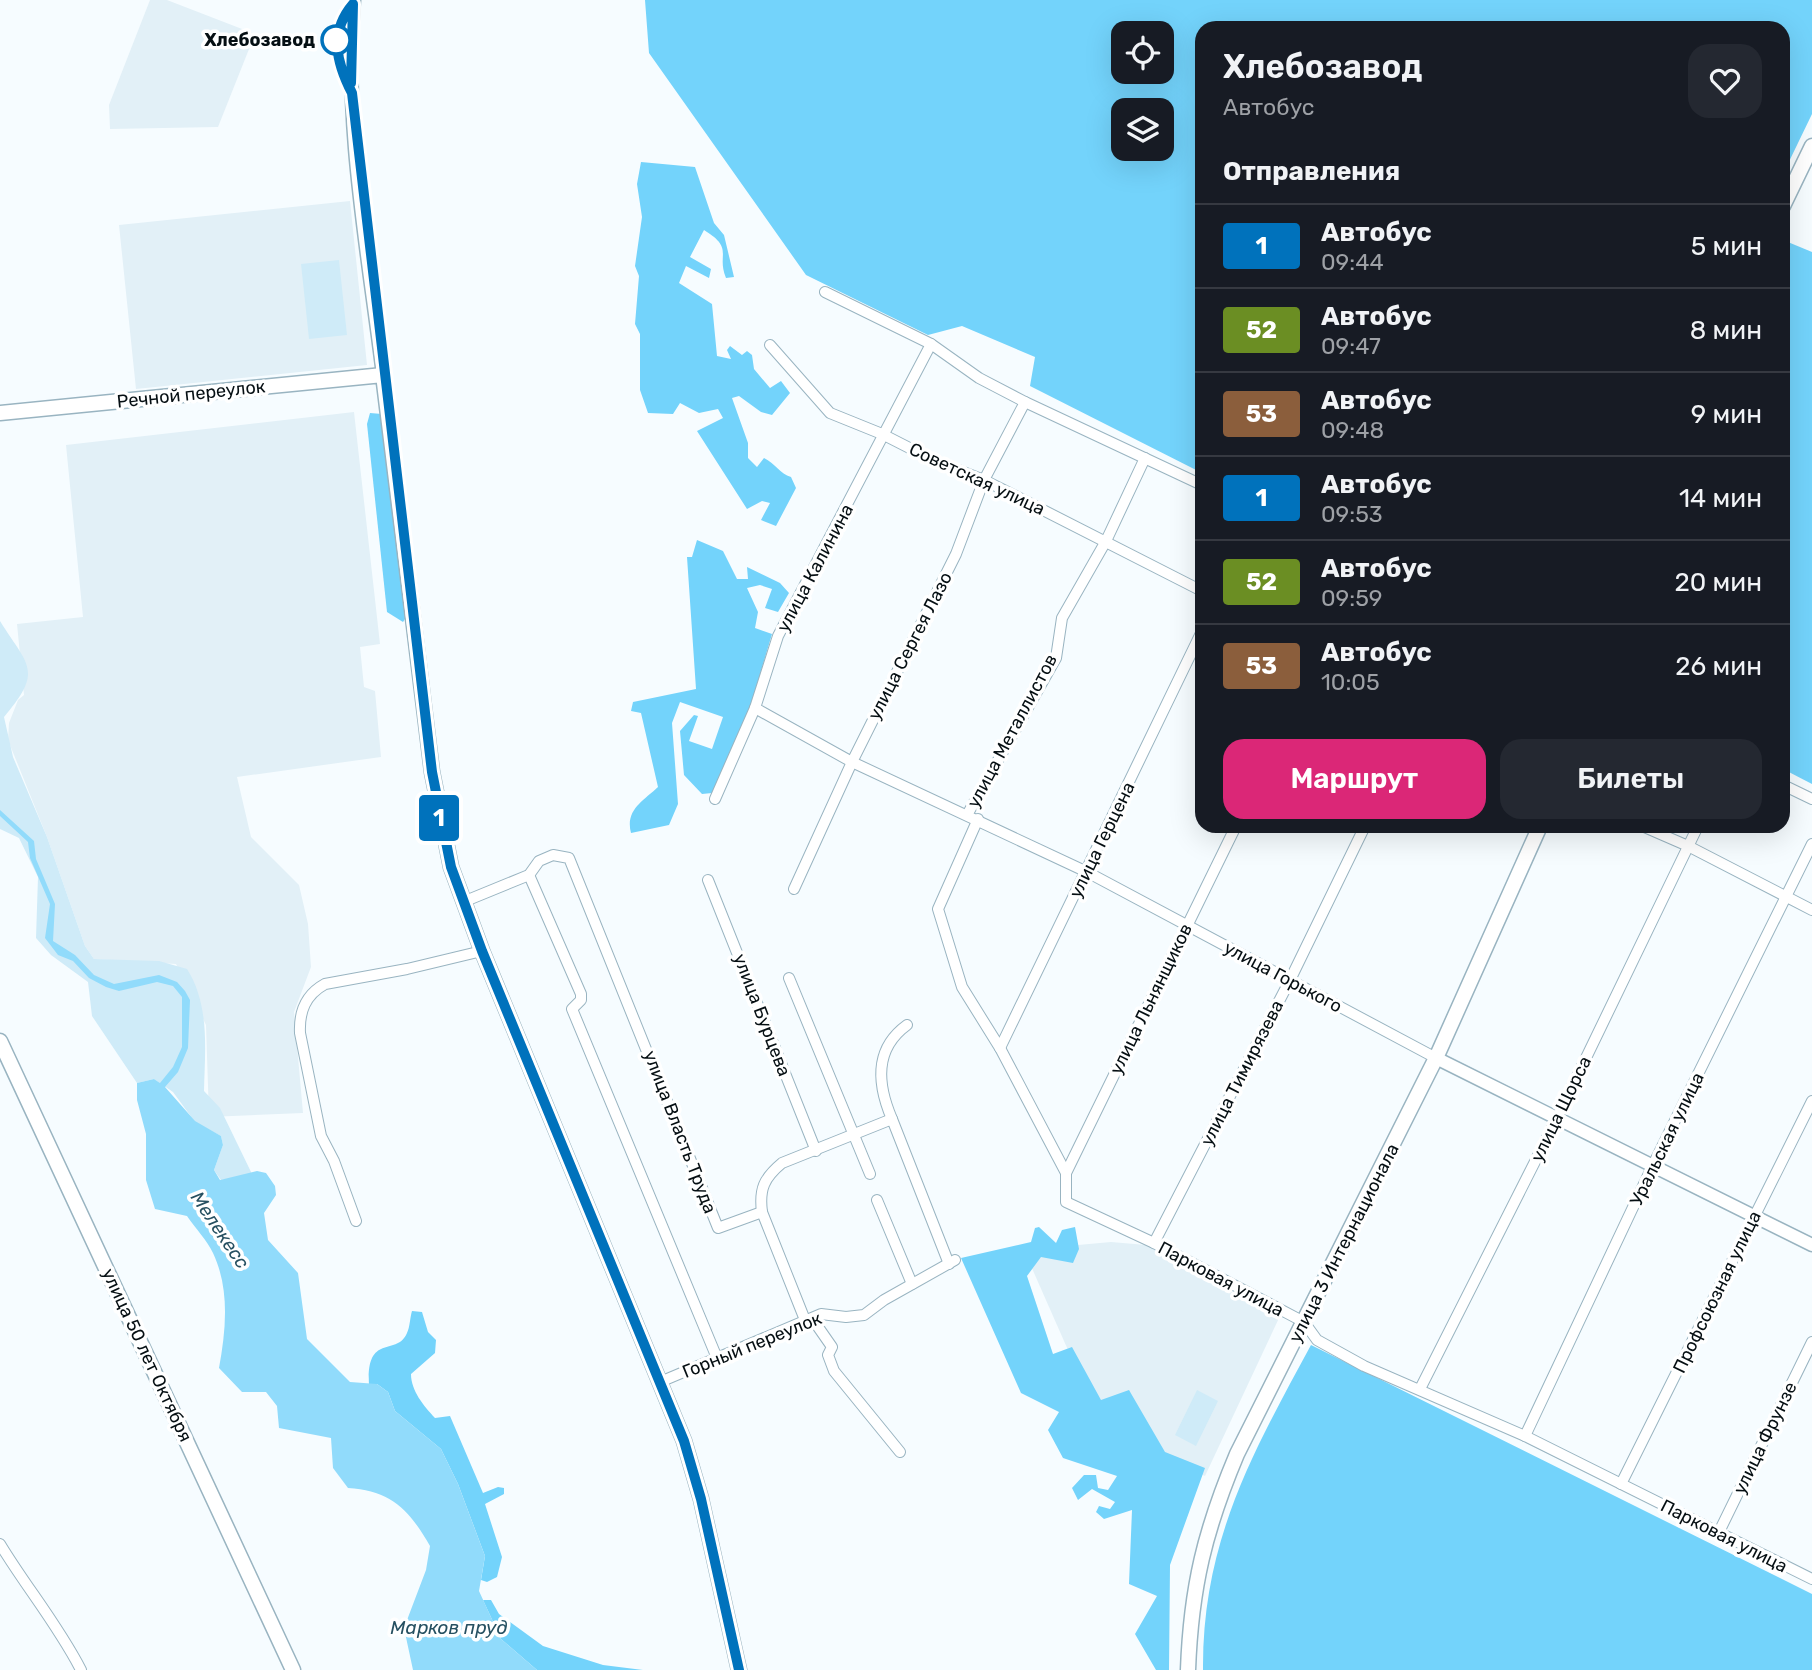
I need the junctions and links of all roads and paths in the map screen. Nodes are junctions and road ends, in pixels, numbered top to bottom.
1 (354, 0) edge
2 (1812, 146) edge
3 (1790, 192) edge
4 (825, 292) dead end
5 (931, 344) junction
6 (770, 345) dead end
7 (383, 375) junction
8 (1026, 402) junction
9 (0, 413) edge
10 (882, 434) junction
11 (1145, 458) junction
12 (984, 480) junction
13 (1195, 482) edge
14 (1106, 541) junction
15 (1195, 587) edge
16 (1195, 646) edge
17 (755, 708) junction
18 (852, 762) junction
19 (1790, 788) edge
20 (715, 799) dead end
21 (1812, 799) edge
22 (967, 815) junction
23 (978, 819) junction
24 (1233, 833) edge
25 (1362, 833) edge
26 (1537, 833) edge
27 (1658, 833) edge
28 (1694, 833) edge
29 (1812, 844) edge
30 (1688, 846) junction
31 (1087, 872) junction
32 (529, 875) junction
33 (708, 880) dead end
34 (794, 889) dead end
35 (1786, 897) junction
36 (463, 902) junction
37 (1812, 910) edge
38 (1187, 926) junction
39 (482, 951) junction
40 (789, 978) dead end
41 (1290, 980) junction
42 (907, 1025) dead end
43 (0, 1041) edge
44 (1000, 1048) junction
45 (1436, 1058) junction
46 (1812, 1101) edge
47 (892, 1119) junction
48 (1556, 1120) junction
49 (854, 1134) junction
50 (816, 1151) junction
51 (1652, 1167) junction
52 (1066, 1172) junction
53 (870, 1174) dead end
54 (877, 1199) dead end
55 (762, 1212) junction
56 (1754, 1216) junction
57 (356, 1221) dead end
58 (1154, 1243) junction
59 (1812, 1245) edge
60 (912, 1284) junction
61 (806, 1320) junction
62 (1304, 1322) junction
63 (1812, 1342) edge
64 (717, 1358) junction
65 (660, 1382) junction
66 (1420, 1389) junction
67 (1525, 1436) junction
68 (900, 1452) dead end
69 (1621, 1484) junction
70 (1718, 1534) junction
71 (0, 1544) edge
72 (1812, 1579) edge
73 (81, 1670) edge
74 (293, 1670) edge
75 (739, 1670) edge
76 (1188, 1670) edge

1 - 7 street
2 - 3 main road
4 - 5 street
5 - 8 street
5 - 10 street, улица Калинина
6 - 10 street, Советская улица
7 - 9 main road, Речной переулок
7 - 36 main road
8 - 11 street
8 - 12 street, улица Сергея Лазо
10 - 12 street, Советская улица
10 - 17 street, улица Калинина
11 - 13 street
11 - 14 street, улица Металлистов
12 - 14 street, Советская улица
12 - 18 street, улица Сергея Лазо
14 - 15 street, Советская улица
14 - 22 street, улица Металлистов
16 - 31 street, улица Герцена
17 - 18 street, улица Горького
17 - 20 street, улица Калинина
18 - 22 street, улица Горького
18 - 34 street, улица Сергея Лазо
19 - 21 street
22 - 23 street, улица Горького
23 - 31 street, улица Горького
23 - 44 street, Парковая улица
24 - 38 street, улица Льнянщиков
25 - 41 street, улица Тимирязева
26 - 45 main road, улица 3 Интернационала
27 - 30 street
28 - 30 street, улица Щорса
29 - 35 street, Уральская улица
30 - 35 street
30 - 48 street, улица Щорса
31 - 38 street, улица Горького
31 - 44 street, улица Герцена
32 - 36 street
32 - 55 street, улица Власть Труда
32 - 64 street
33 - 50 street, улица Бурцева
35 - 37 street
35 - 51 street, Уральская улица
36 - 39 main road
38 - 41 street, улица Горького
38 - 52 street, улица Льнянщиков
39 - 57 street
39 - 65 main road
40 - 49 street
41 - 45 street, улица Горького
41 - 58 street, улица Тимирязева
42 - 47 street
43 - 74 main road, улица 50 лет Октября
44 - 52 street, Парковая улица
45 - 48 street, улица Горького
45 - 62 main road, улица 3 Интернационала
46 - 56 street, Профсоюзная улица
47 - 49 street
47 - 60 street, Горный переулок
48 - 51 street, улица Горького
48 - 66 street, улица Щорса
49 - 50 street
49 - 53 street
50 - 55 street
51 - 56 street, улица Горького
51 - 67 street, Уральская улица
52 - 58 street, Парковая улица
54 - 60 street
55 - 61 street
56 - 59 street, улица Горького
56 - 69 street, Профсоюзная улица
58 - 62 street, Парковая улица
60 - 61 street, Горный переулок
61 - 64 street, Горный переулок
61 - 68 street
62 - 66 street, Парковая улица
62 - 76 main road, улица 3 Интернационала
63 - 70 street, улица Фрунзе
64 - 65 street, Горный переулок
65 - 75 main road
66 - 67 street, Парковая улица
67 - 69 street, Парковая улица
69 - 70 street, Парковая улица
70 - 72 street, Парковая улица
71 - 73 street

